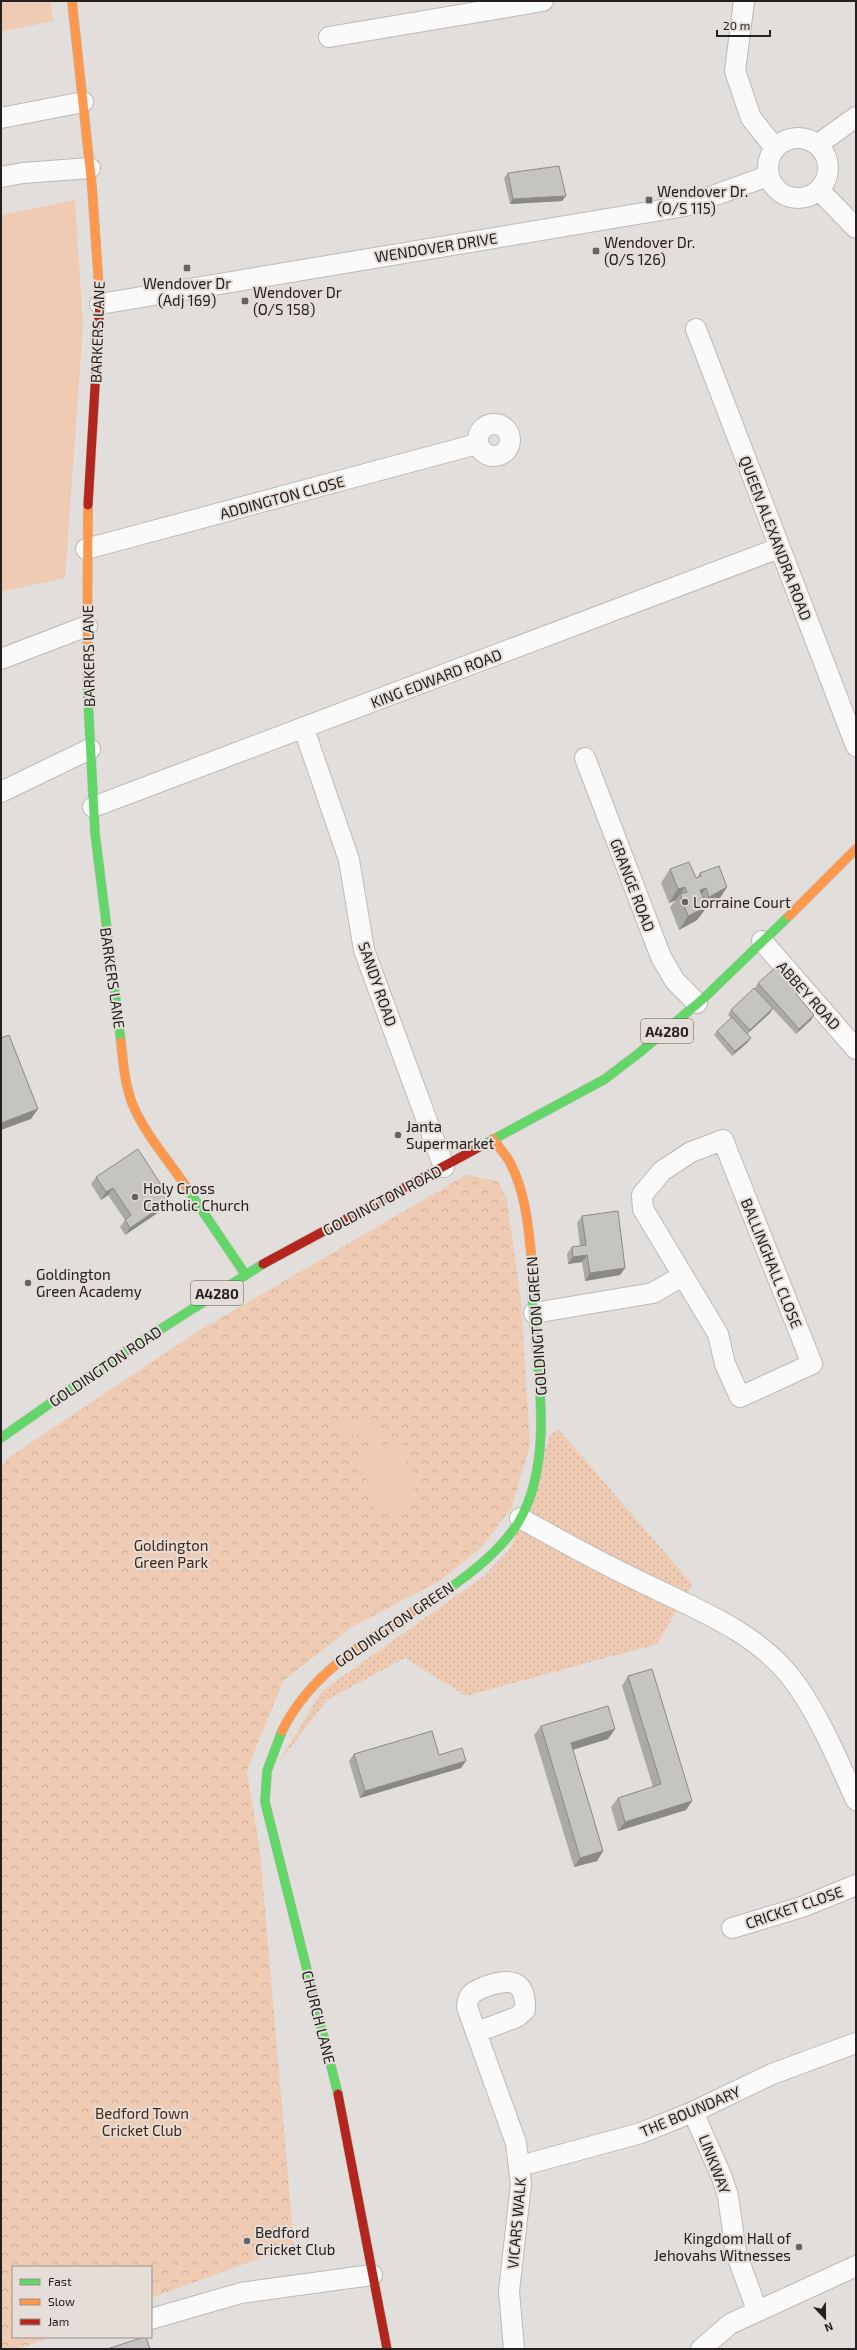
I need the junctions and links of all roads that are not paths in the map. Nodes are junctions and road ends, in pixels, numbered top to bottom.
1 (72, 1) edge
2 (543, 1) edge
3 (744, 1) edge
4 (329, 37) dead end
5 (83, 102) junction
6 (856, 117) edge
7 (1, 118) edge
8 (817, 145) junction
9 (775, 148) junction
10 (90, 168) junction
11 (768, 176) junction
12 (1, 177) edge
13 (819, 190) junction
14 (856, 228) edge
15 (100, 304) junction
16 (696, 329) dead end
17 (477, 444) dead end
18 (779, 548) junction
19 (86, 549) junction
20 (86, 626) junction
21 (1, 659) edge
22 (304, 729) junction
23 (856, 746) edge
24 (90, 749) junction
25 (584, 758) dead end
26 (1, 792) edge
27 (93, 808) junction
28 (856, 849) edge
29 (762, 942) junction
30 (697, 1004) junction
31 (856, 1049) edge
32 (494, 1139) junction
33 (444, 1166) junction
34 (245, 1274) junction
35 (682, 1276) junction
36 (534, 1313) junction
37 (1, 1438) edge
38 (520, 1518) junction
39 (269, 1760) joint
40 (856, 1800) edge
41 (856, 1885) edge
42 (732, 1928) dead end
43 (477, 2032) dead end
44 (856, 2043) edge
45 (693, 2112) junction
46 (520, 2166) junction
47 (856, 2266) edge
48 (372, 2275) junction
49 (757, 2310) junction
50 (152, 2319) edge
51 (708, 2347) edge
52 (387, 2349) edge
53 (514, 2349) edge

1 - 5 street, BARKERS LANE
2 - 4 street
3 - 9 street
5 - 7 street
5 - 10 street, BARKERS LANE
6 - 8 street
8 - 9 street
8 - 13 street
9 - 11 street
10 - 12 street
10 - 15 street, BARKERS LANE
11 - 13 street
11 - 15 street, WENDOVER DRIVE
13 - 14 street
15 - 19 street, BARKERS LANE
16 - 18 street, QUEEN ALEXANDRA ROAD
17 - 19 street, ADDINGTON CLOSE
18 - 22 street, KING EDWARD ROAD
18 - 23 street, QUEEN ALEXANDRA ROAD
19 - 20 street, BARKERS LANE
20 - 21 street
20 - 24 street, BARKERS LANE
22 - 27 street, KING EDWARD ROAD
22 - 33 street, SANDY ROAD
24 - 26 street
24 - 27 street, BARKERS LANE
25 - 30 street, GRANGE ROAD
27 - 34 street, BARKERS LANE
28 - 29 street, GOLDINGTON ROAD / A4280
29 - 30 street, GOLDINGTON ROAD / A4280
29 - 31 street, ABBEY ROAD
30 - 32 street, GOLDINGTON ROAD / A4280
32 - 33 street, GOLDINGTON ROAD / A4280
32 - 36 street, GOLDINGTON GREEN
33 - 34 street, GOLDINGTON ROAD / A4280
34 - 37 street, GOLDINGTON ROAD / A4280
35 - 35 street, BALLINGHALL CLOSE
35 - 36 street
36 - 38 street, GOLDINGTON GREEN
38 - 39 street, GOLDINGTON GREEN
38 - 40 street
39 - 48 street, CHURCH LANE
41 - 42 street, CRICKET CLOSE
43 - 46 street, VICARS WALK
44 - 45 street, THE BOUNDARY
45 - 46 street, THE BOUNDARY
45 - 49 street, LINKWAY
46 - 53 street, VICARS WALK
47 - 49 street
48 - 50 street
48 - 52 street, CHURCH LANE
49 - 51 street

